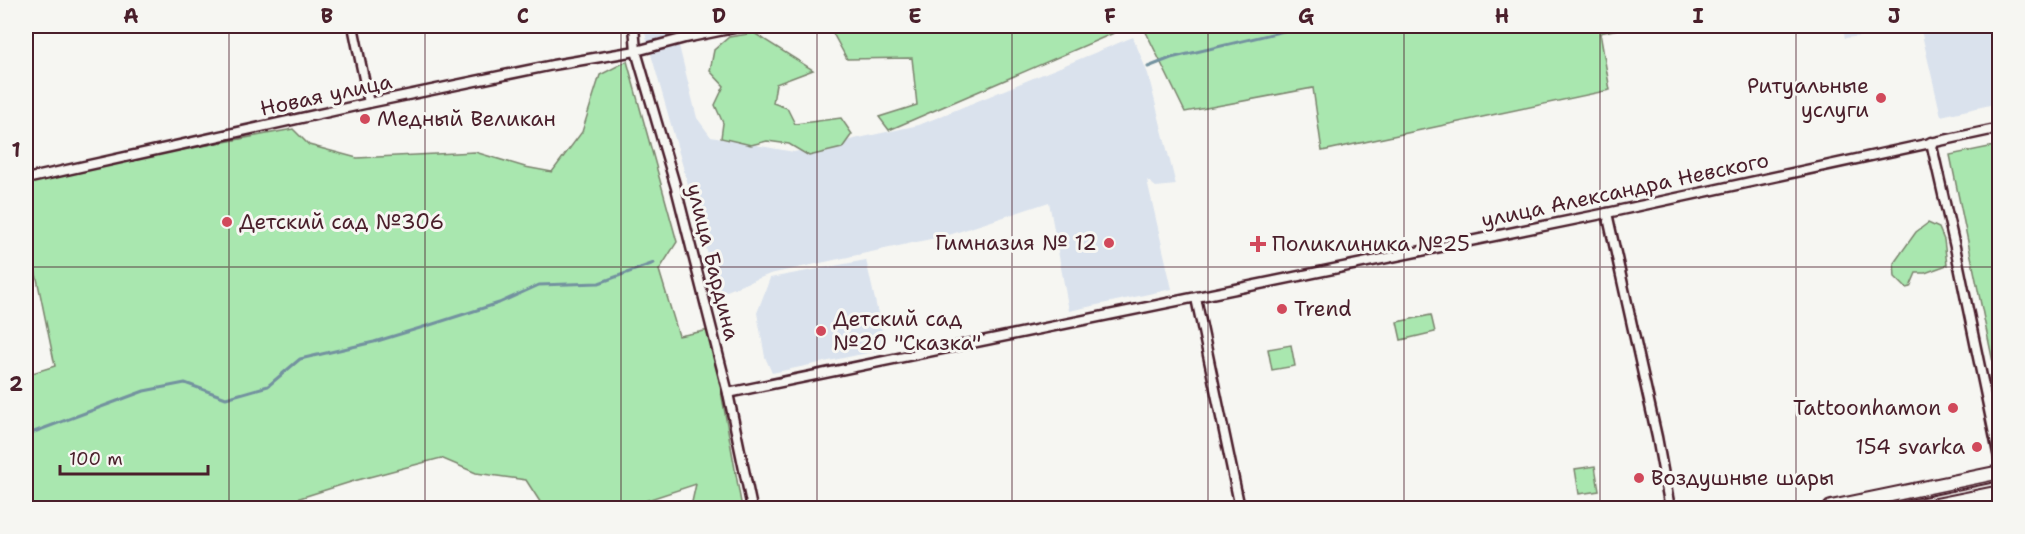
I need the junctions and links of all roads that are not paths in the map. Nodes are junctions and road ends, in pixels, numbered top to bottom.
1 (353, 26) edge
2 (634, 26) edge
3 (744, 26) edge
4 (636, 51) junction
5 (369, 103) junction
6 (2000, 128) edge
7 (1930, 142) junction
8 (26, 179) edge
9 (1607, 213) junction
10 (1196, 298) junction
11 (728, 393) junction
12 (2000, 463) edge
13 (2000, 473) edge
14 (2000, 493) edge
15 (752, 508) edge
16 (1240, 508) edge
17 (1670, 508) edge
18 (1831, 508) edge
19 (1926, 508) edge

1 - 5 street
2 - 4 street, улица Бардина
3 - 4 street, Новая улица
4 - 5 street, Новая улица
4 - 11 street, улица Бардина
5 - 8 street, Новая улица
6 - 7 street, улица Александра Невского
7 - 9 street, улица Александра Невского
7 - 12 street
9 - 10 street, улица Александра Невского
9 - 17 street
10 - 11 street, улица Александра Невского
10 - 16 street
11 - 15 street, улица Бардина
13 - 18 highway
14 - 19 highway

